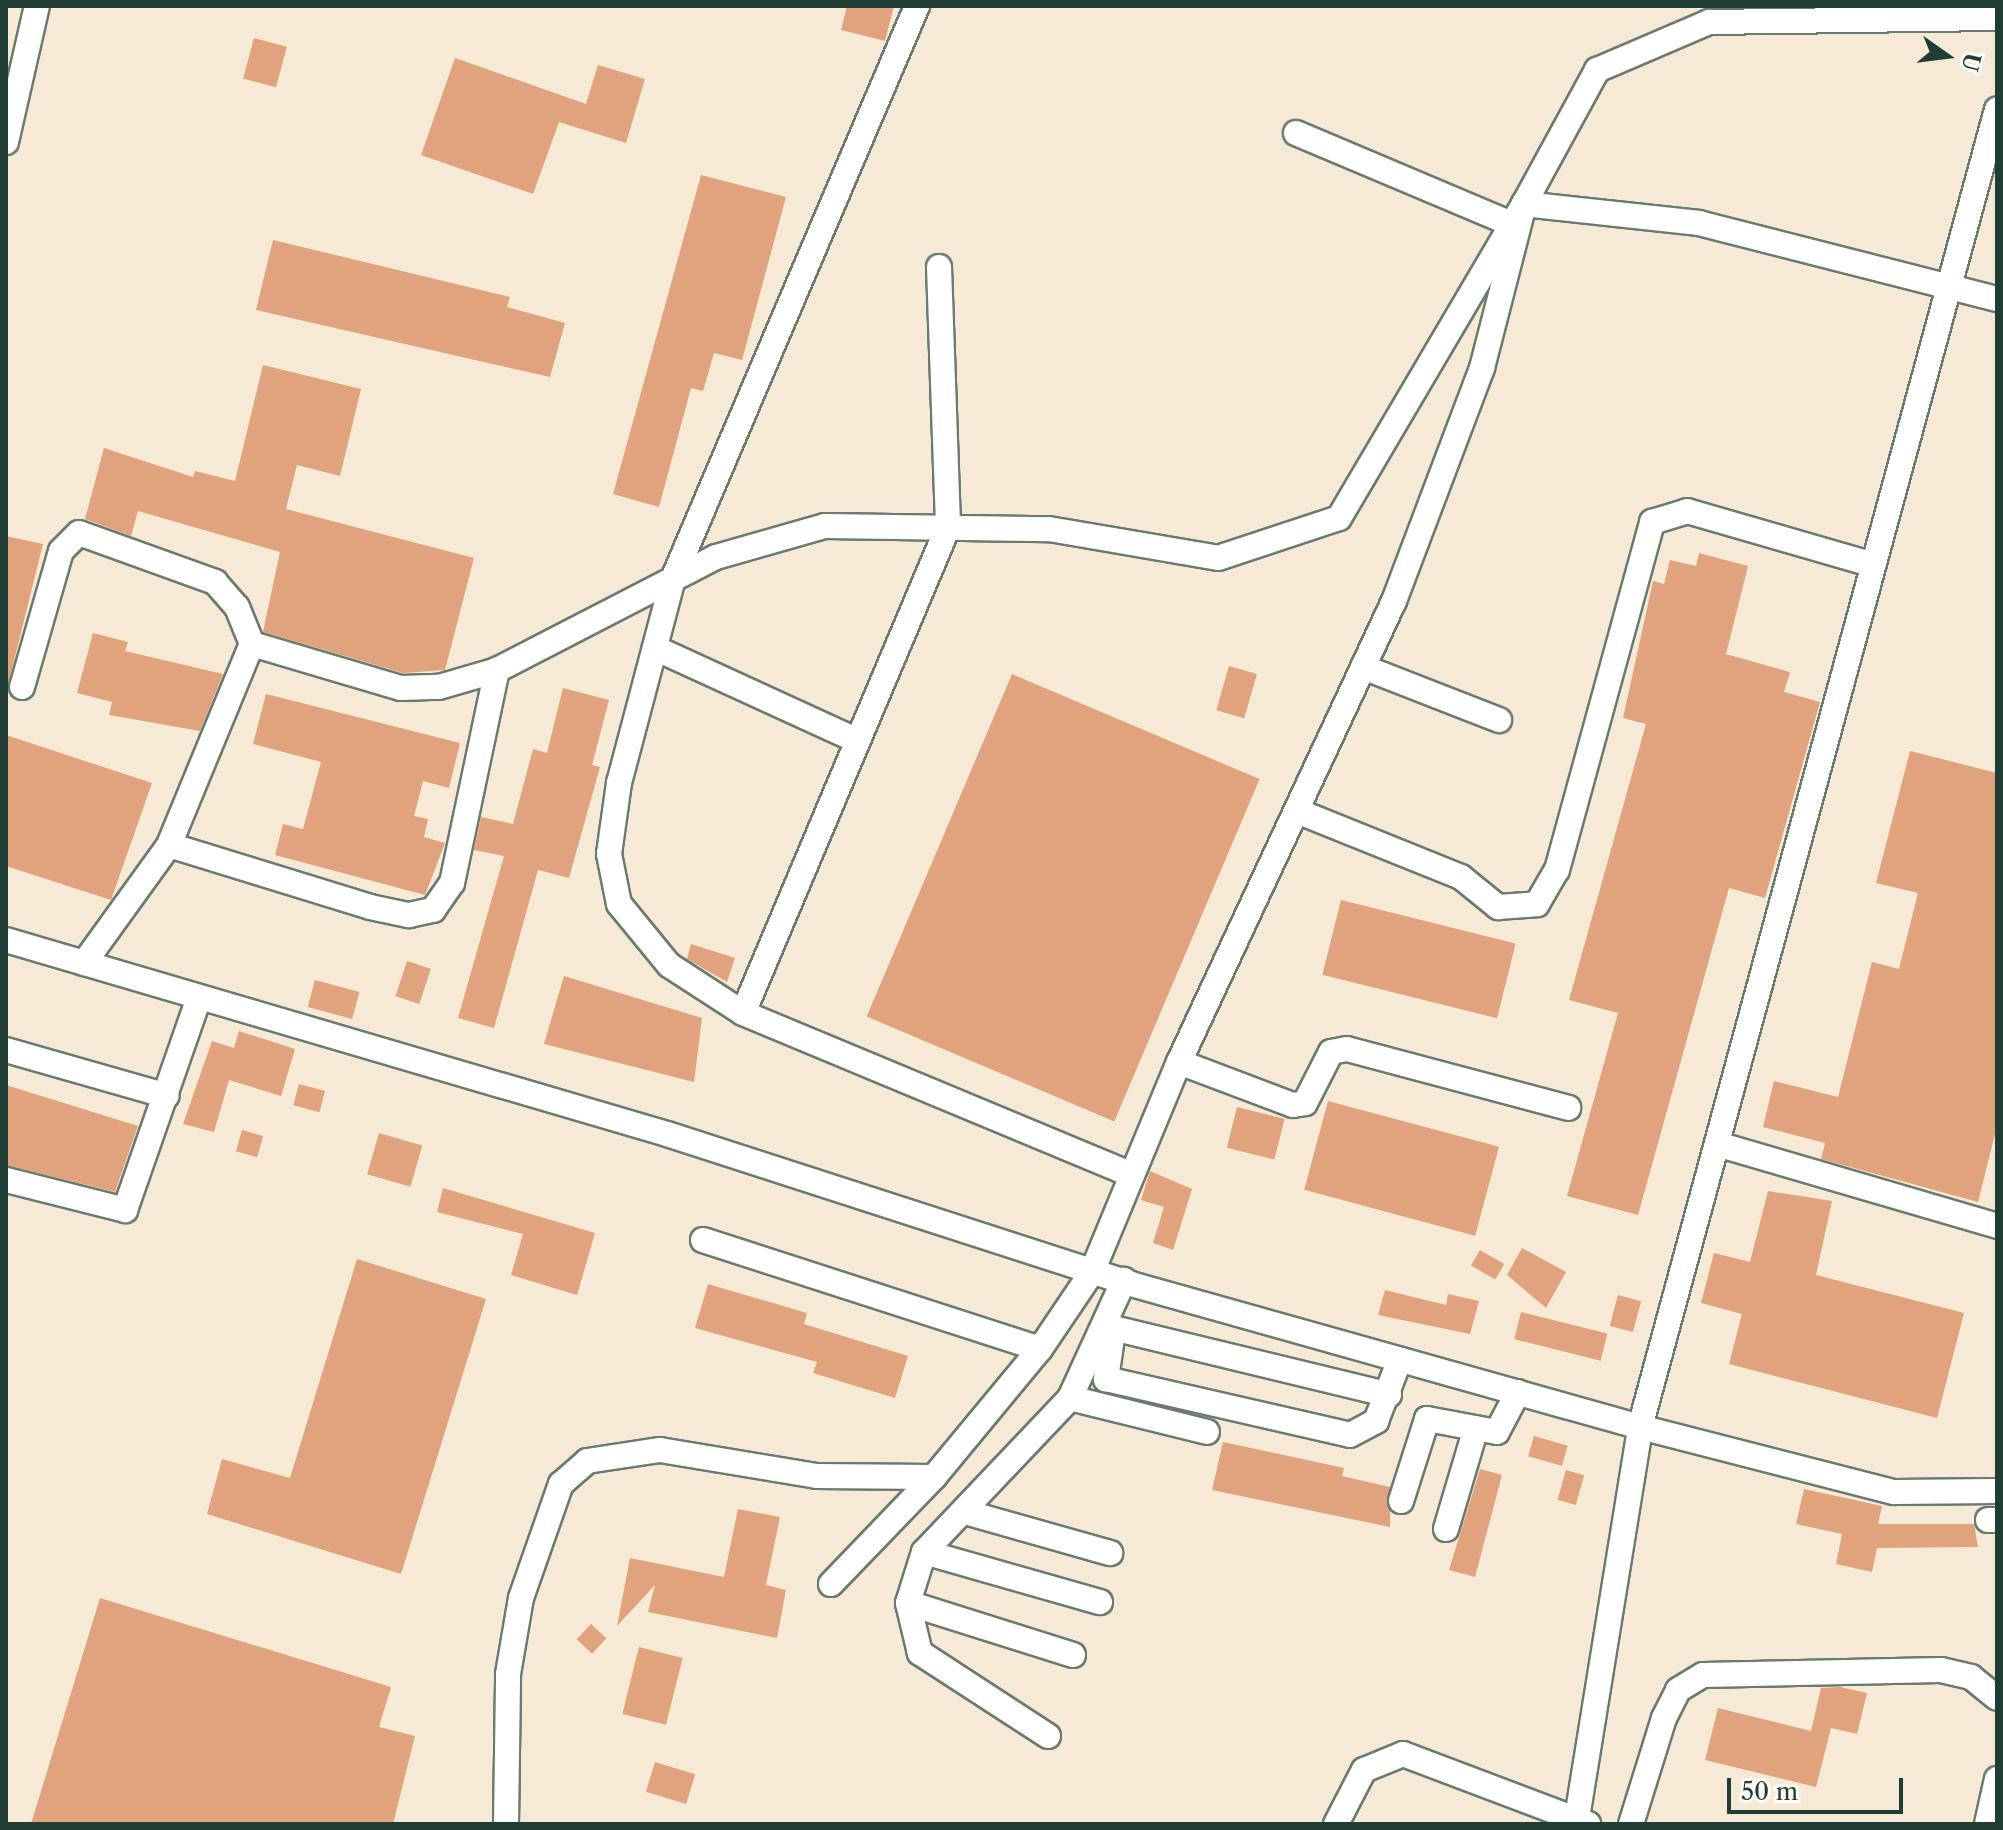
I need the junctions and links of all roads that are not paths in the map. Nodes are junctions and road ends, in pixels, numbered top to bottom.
1 (37, 6) edge
2 (917, 6) edge
3 (1997, 18) edge
4 (16, 51) edge
5 (1997, 109) edge
6 (1296, 133) dead end
7 (6, 142) edge
8 (1517, 214) junction
9 (939, 267) dead end
10 (1951, 284) junction
11 (1997, 299) edge
12 (948, 527) junction
13 (1871, 564) junction
14 (673, 579) junction
15 (252, 644) junction
16 (655, 648) junction
17 (1363, 667) junction
18 (497, 670) junction
19 (22, 687) dead end
20 (1499, 720) dead end
21 (858, 741) junction
22 (1297, 811) junction
23 (169, 845) junction
24 (6, 940) edge
25 (84, 963) junction
26 (199, 997) junction
27 (743, 1013) junction
28 (6, 1050) edge
29 (1179, 1062) junction
30 (167, 1096) junction
31 (1568, 1108) dead end
32 (1717, 1144) junction
33 (1132, 1175) junction
34 (6, 1180) edge
35 (1997, 1226) edge
36 (703, 1240) dead end
37 (1092, 1272) junction
38 (1128, 1282) junction
39 (1113, 1328) junction
40 (1040, 1349) junction
41 (1400, 1359) junction
42 (1518, 1392) junction
43 (1389, 1395) junction
44 (1070, 1398) junction
45 (1640, 1427) junction
46 (1476, 1428) junction
47 (1207, 1432) dead end
48 (934, 1477) junction
49 (1997, 1491) edge
50 (1401, 1501) dead end
51 (965, 1512) junction
52 (1446, 1529) dead end
53 (924, 1552) junction
54 (1110, 1553) dead end
55 (831, 1584) dead end
56 (1100, 1602) dead end
57 (908, 1603) junction
58 (1073, 1655) dead end
59 (1996, 1697) edge
60 (1048, 1736) dead end
61 (1997, 1779) edge
62 (1580, 1823) edge
63 (506, 1824) edge
64 (1336, 1824) edge
65 (1631, 1824) edge
66 (1987, 1824) edge

1 - 4 lane
2 - 14 lane
3 - 8 lane
4 - 7 lane
5 - 10 lane
6 - 8 lane
8 - 10 lane
8 - 12 lane
8 - 17 lane
9 - 12 lane
10 - 11 lane
10 - 13 lane
12 - 14 lane
12 - 21 lane
13 - 22 lane
13 - 32 lane
14 - 16 lane
14 - 18 lane
15 - 18 lane
15 - 19 lane
15 - 23 lane
16 - 21 lane
16 - 27 lane
17 - 20 lane
17 - 22 lane
18 - 23 lane
21 - 27 lane
22 - 29 lane
23 - 25 lane
24 - 25 lane
25 - 26 lane
26 - 30 lane
26 - 37 lane
27 - 33 lane
28 - 30 lane
29 - 31 lane
29 - 33 lane
30 - 34 lane
32 - 35 lane
32 - 45 lane
33 - 37 lane
36 - 40 lane
37 - 38 lane
37 - 40 lane
38 - 39 lane
38 - 41 lane
38 - 44 lane
39 - 43 lane
39 - 43 lane
40 - 48 lane
41 - 42 lane
41 - 43 lane
42 - 45 lane
42 - 46 lane
44 - 47 lane
44 - 51 lane
45 - 49 lane
45 - 62 lane
46 - 50 lane
46 - 52 lane
48 - 55 lane
48 - 63 lane
51 - 53 lane
51 - 54 lane
53 - 56 lane
53 - 57 lane
57 - 58 lane
57 - 60 lane
59 - 65 lane
61 - 66 lane
62 - 64 lane

